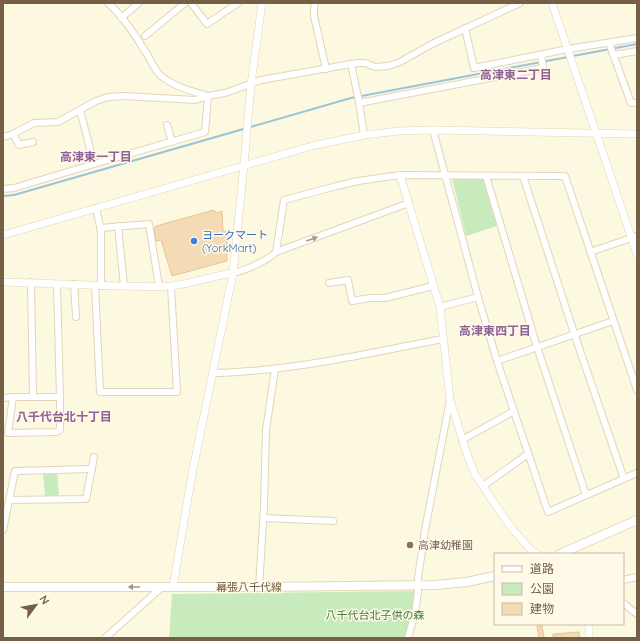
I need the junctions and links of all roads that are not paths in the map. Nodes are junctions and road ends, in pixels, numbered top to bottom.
1 (108, 3) edge
2 (139, 3) edge
3 (185, 3) edge
4 (191, 3) edge
5 (238, 3) edge
6 (262, 3) edge
7 (315, 3) edge
8 (520, 3) edge
9 (552, 3) edge
10 (122, 18) junction
11 (465, 28) junction
12 (145, 36) dead end
13 (637, 38) edge
14 (610, 44) junction
15 (568, 50) junction
16 (637, 51) edge
17 (614, 54) junction
18 (541, 55) junction
19 (351, 64) junction
20 (326, 69) junction
21 (251, 84) junction
22 (208, 96) junction
23 (359, 102) junction
24 (637, 103) edge
25 (80, 110) junction
26 (167, 125) dead end
27 (433, 130) junction
28 (596, 133) junction
29 (13, 134) junction
30 (364, 134) junction
31 (637, 134) edge
32 (3, 137) edge
33 (33, 142) dead end
34 (172, 142) junction
35 (94, 164) junction
36 (244, 166) junction
37 (400, 175) junction
38 (445, 175) junction
39 (486, 176) junction
40 (523, 176) junction
41 (3, 189) edge
42 (409, 204) junction
43 (96, 208) junction
44 (118, 226) junction
45 (100, 228) junction
46 (3, 235) edge
47 (634, 237) edge
48 (276, 252) junction
49 (590, 252) junction
50 (637, 254) edge
51 (233, 273) junction
52 (3, 282) edge
53 (31, 282) junction
54 (329, 283) dead end
55 (57, 284) junction
56 (74, 284) junction
57 (98, 286) junction
58 (124, 286) junction
59 (159, 286) junction
60 (171, 286) junction
61 (433, 286) junction
62 (478, 297) junction
63 (440, 307) junction
64 (76, 317) dead end
65 (613, 321) junction
66 (574, 334) junction
67 (443, 339) junction
68 (537, 347) junction
69 (497, 361) junction
70 (275, 369) junction
71 (213, 373) junction
72 (637, 390) edge
73 (13, 397) junction
74 (33, 397) junction
75 (60, 397) junction
76 (3, 398) edge
77 (450, 400) junction
78 (514, 411) junction
79 (462, 440) junction
80 (528, 454) junction
81 (94, 457) dead end
82 (92, 469) junction
83 (637, 473) edge
84 (624, 478) junction
85 (483, 486) junction
86 (586, 495) junction
87 (9, 500) junction
88 (264, 518) junction
89 (637, 520) edge
90 (333, 521) dead end
91 (3, 530) edge
92 (536, 553) edge
93 (562, 553) edge
94 (494, 576) edge
95 (637, 577) edge
96 (624, 580) edge
97 (418, 585) junction
98 (3, 587) edge
99 (162, 587) junction
100 (173, 587) junction
101 (259, 587) junction
102 (624, 604) edge
103 (637, 614) edge
104 (589, 625) edge
105 (106, 638) edge
106 (408, 638) edge
107 (589, 638) edge

1 - 10 street
2 - 10 street
3 - 12 street
4 - 5 street
6 - 21 street
7 - 20 street
8 - 11 street
9 - 15 street
10 - 22 street
11 - 18 street
11 - 19 street
13 - 14 street
14 - 15 street
14 - 17 street
15 - 18 street
15 - 28 street
16 - 17 street
17 - 24 street
18 - 23 street
19 - 20 street
19 - 23 street
20 - 21 street
21 - 22 street
21 - 36 street
22 - 25 street
22 - 34 street
23 - 30 street
25 - 29 street
25 - 35 street
26 - 34 street
27 - 28 street
27 - 30 street
27 - 38 street
28 - 31 street
28 - 47 street
29 - 32 street
29 - 33 street
30 - 36 street
34 - 35 street
35 - 41 street
36 - 43 street
36 - 51 street
37 - 38 street
37 - 42 street
37 - 48 street
38 - 39 street
38 - 62 street
39 - 40 street
39 - 68 street
40 - 49 street
40 - 66 street
48 -> 42 street
42 - 61 street
43 - 45 street
43 - 46 street
44 - 45 street
44 - 58 street
44 - 59 street
45 - 57 street
47 - 49 street
47 - 50 street
48 - 51 street
49 - 65 street
51 - 60 street
51 - 71 street
52 - 53 street
53 - 55 street
53 - 74 street
54 - 61 street
55 - 56 street
55 - 75 street
56 - 57 street
56 - 64 street
57 - 58 street
57 - 60 street
58 - 59 street
59 - 60 street
61 - 63 street
62 - 63 street
62 - 69 street
63 - 67 street
65 - 66 street
65 - 72 street
66 - 68 street
66 - 84 street
67 - 70 street
67 - 77 street
68 - 69 street
68 - 86 street
69 - 78 street
70 - 71 street
70 - 88 street
71 - 100 street
73 - 74 street
73 - 75 street
73 - 76 street
74 - 75 street
77 - 79 street
77 - 97 street
78 - 79 street
78 - 80 street
79 - 85 street
80 - 85 street
80 - 86 street
81 - 82 street
82 - 87 street
82 - 87 street
83 - 84 street
84 - 86 street
85 - 92 street
87 - 91 street
88 - 90 street
88 - 101 street
89 - 93 main road
94 - 97 main road, 幕張八千代線
95 - 96 street
97 - 101 main road, 幕張八千代線
97 - 106 street
99 -> 98 main road, 幕張八千代線
99 - 100 main road, 幕張八千代線
99 - 105 street
100 - 101 main road, 幕張八千代線
102 - 103 street
104 - 107 street

